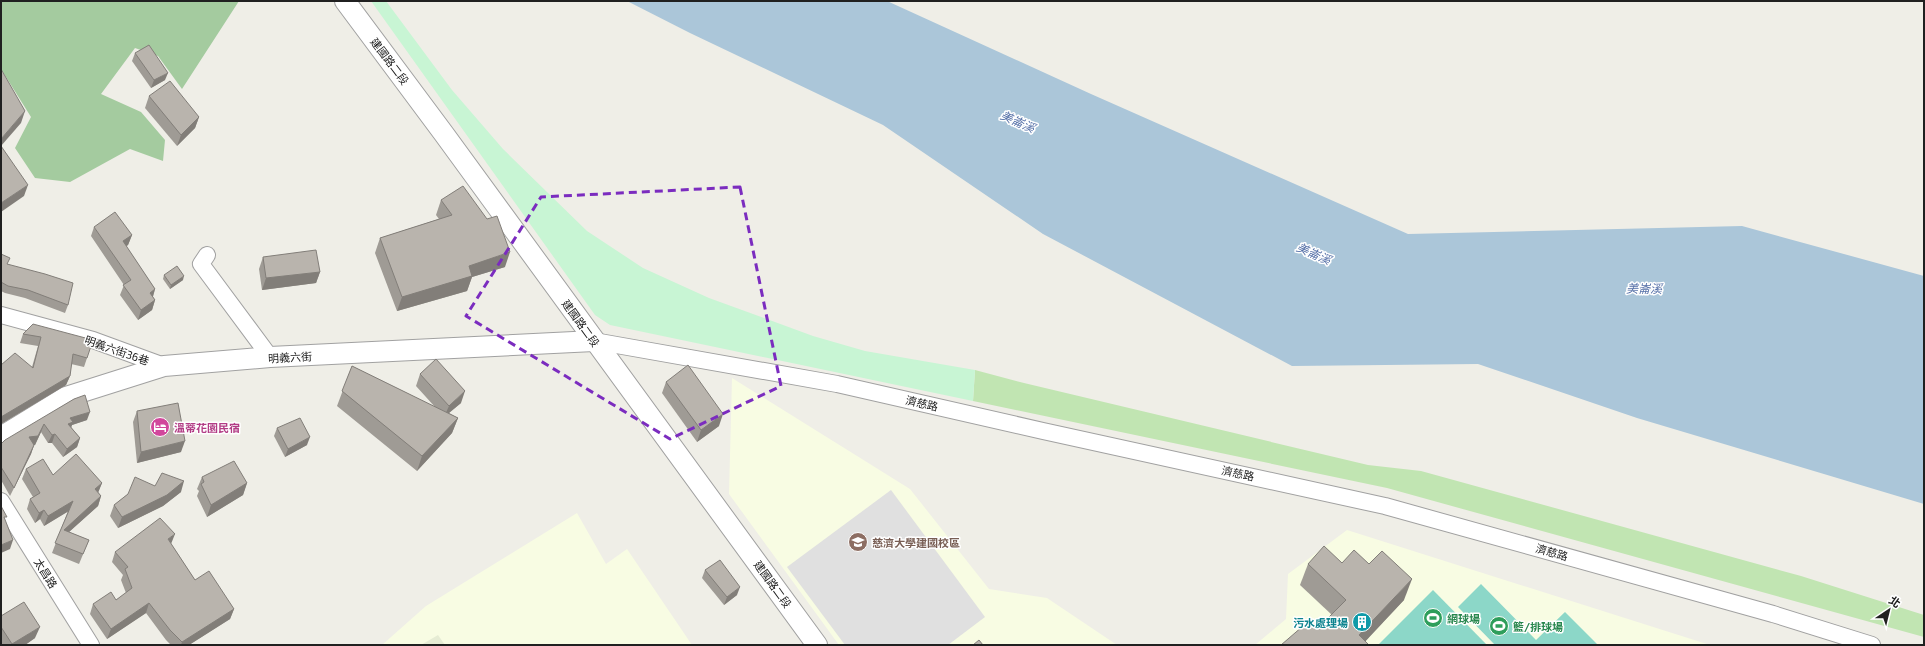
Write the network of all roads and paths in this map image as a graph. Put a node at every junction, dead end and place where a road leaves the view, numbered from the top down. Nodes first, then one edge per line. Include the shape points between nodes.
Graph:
1 (345, 1) edge
2 (207, 255) dead end
3 (1, 314) edge
4 (594, 341) junction
5 (270, 357) junction
6 (164, 366) junction
7 (1, 437) edge
8 (1, 501) edge
9 (91, 645) edge
10 (818, 645) edge
11 (1872, 645) edge

1 - 4 street, 建國路二段
2 - 5 street via 201,264
3 - 6 street, 明義六街36巷 via 93,340
4 - 5 street, 明義六街
4 - 10 street, 建國路二段
4 - 11 street, 濟慈路 via 837,384 1386,506 1773,614
5 - 6 street, 明義六街
6 - 7 street, 明義六街 via 66,397
8 - 9 street, 太昌路

